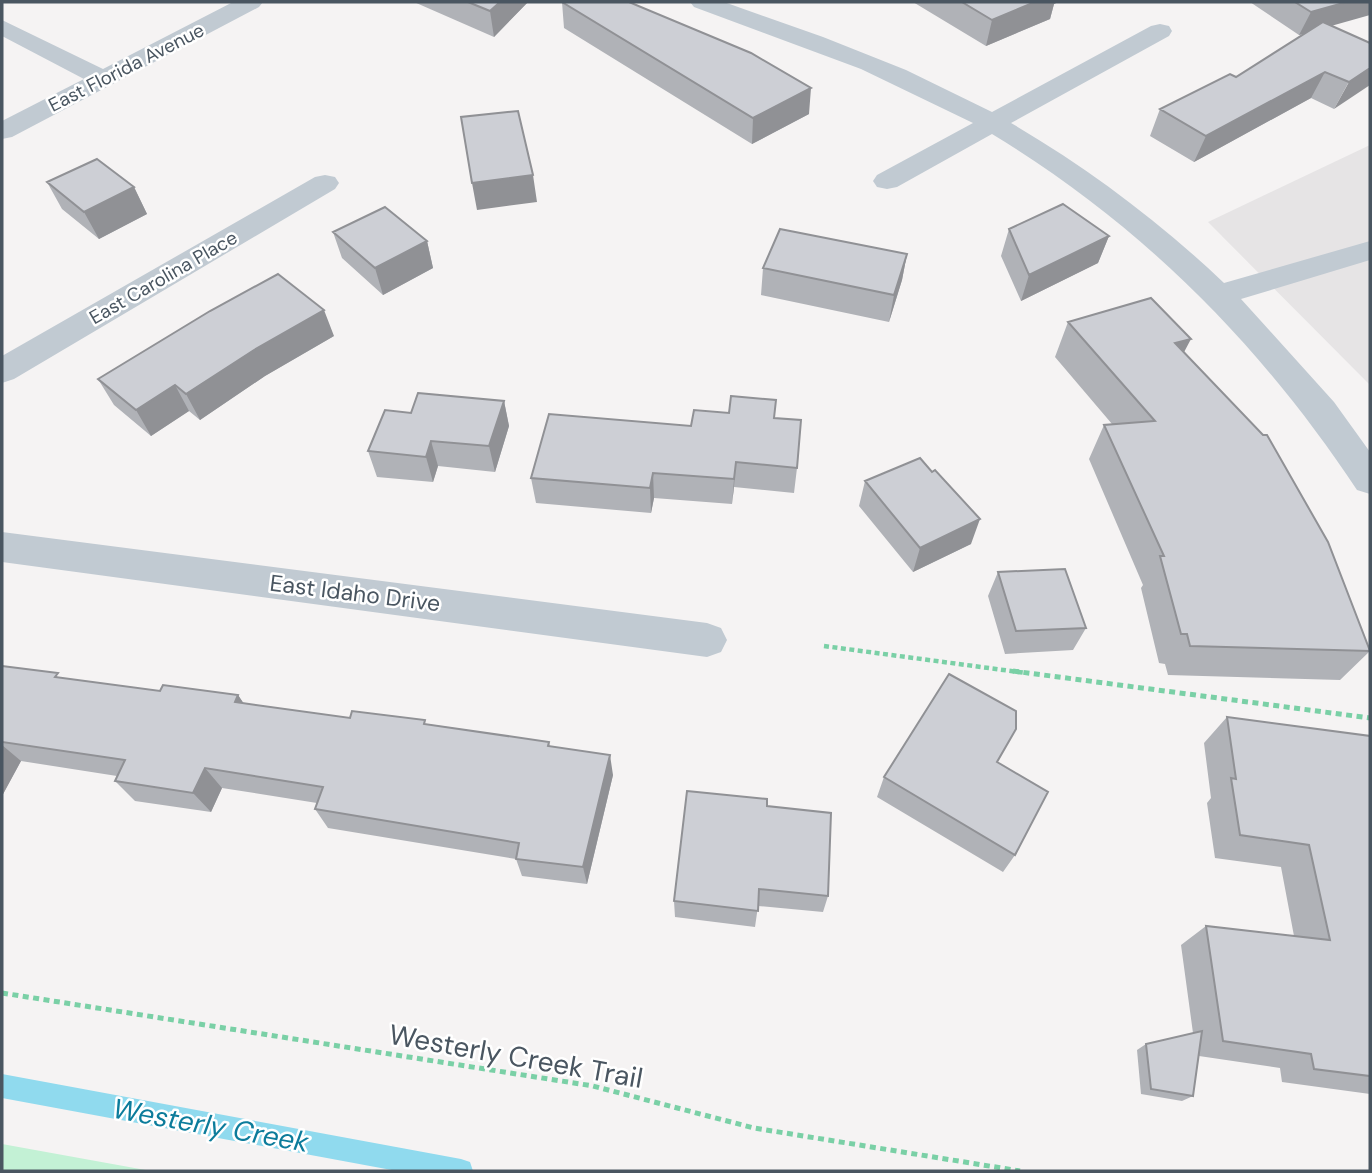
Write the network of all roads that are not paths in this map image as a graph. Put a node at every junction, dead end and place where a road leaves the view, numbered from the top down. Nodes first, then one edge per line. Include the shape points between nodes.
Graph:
1 (251, 2) edge
2 (702, 2) edge
3 (2, 27) edge
4 (1160, 31) dead end
5 (104, 79) junction
6 (992, 123) junction
7 (2, 131) edge
8 (887, 181) dead end
9 (325, 183) dead end
10 (1370, 250) edge
11 (1220, 295) junction
12 (2, 371) edge
13 (1370, 480) edge
14 (2, 547) edge
15 (707, 640) dead end

1 - 5 street, East Florida Avenue
2 - 6 street via 851,56
3 - 5 street
4 - 6 street
5 - 7 street, East Florida Avenue
6 - 8 street
6 - 11 street via 1106,197
9 - 12 street, East Carolina Place
10 - 11 street
11 - 13 street via 1323,412
14 - 15 street, East Idaho Drive

